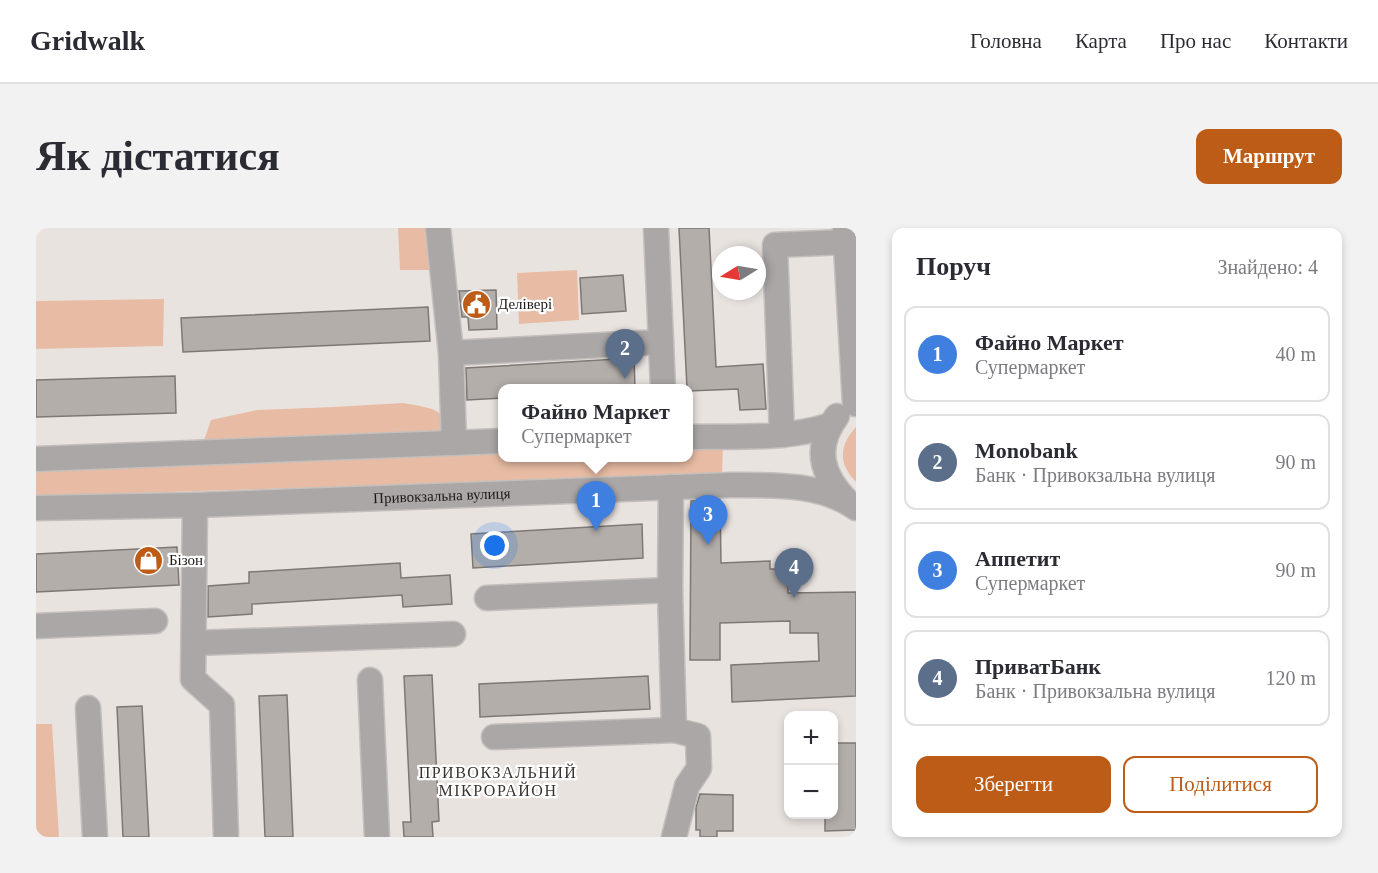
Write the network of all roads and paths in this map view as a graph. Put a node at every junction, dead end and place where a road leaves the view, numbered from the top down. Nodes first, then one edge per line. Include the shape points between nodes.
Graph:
1 (438, 228) edge
2 (656, 228) edge
3 (845, 235) edge
4 (661, 342) junction
5 (451, 353) junction
6 (663, 384) edge
7 (856, 404) edge
8 (831, 425) junction
9 (782, 435) junction
10 (693, 437) edge
11 (498, 441) edge
12 (454, 442) junction
13 (36, 459) edge
14 (671, 487) junction
15 (195, 505) junction
16 (853, 505) edge
17 (36, 508) edge
18 (670, 590) junction
19 (487, 598) dead end
20 (155, 621) dead end
21 (36, 626) edge
22 (453, 634) dead end
23 (194, 642) junction
24 (370, 680) dead end
25 (88, 708) dead end
26 (674, 730) junction
27 (494, 737) dead end
28 (95, 837) edge
29 (226, 837) edge
30 (377, 837) edge
31 (674, 837) edge

1 - 5 street
2 - 4 street
3 - 7 street
3 - 9 street via 775,244
4 - 5 street
4 - 6 street
5 - 12 street
7 - 8 street via 837,416
8 - 9 street
8 - 16 street via 823,448 826,472 831,483
9 - 10 street
11 - 12 street
12 - 13 street
14 - 15 street, Привокзальна вулиця
14 - 16 street, Привокзальна вулиця via 765,484 822,493
14 - 18 street
15 - 17 street, Привокзальна вулиця
15 - 23 street
18 - 19 street
18 - 26 street
20 - 21 street
22 - 23 street
23 - 29 street via 193,678 222,705
24 - 30 street
25 - 28 street
26 - 27 street
26 - 31 street via 698,736 699,768 687,786

